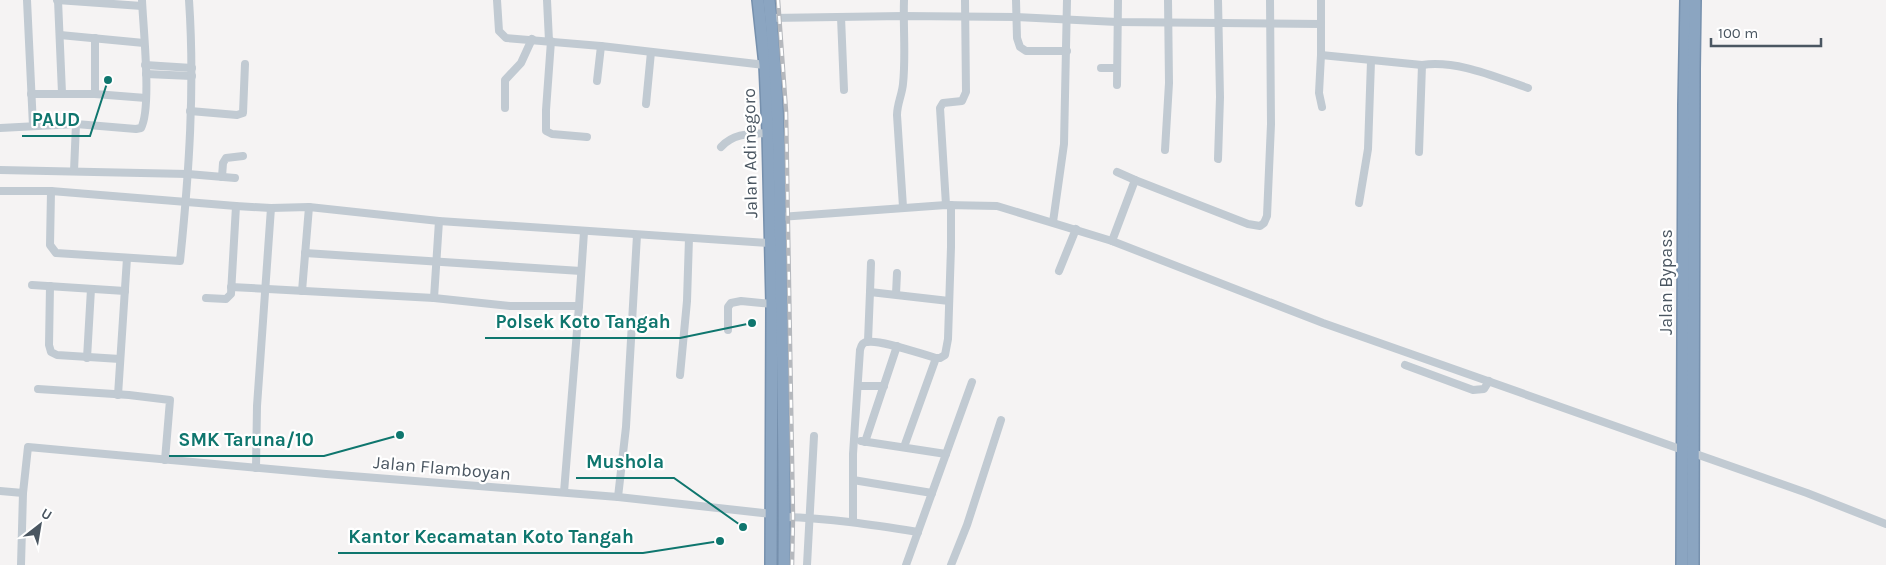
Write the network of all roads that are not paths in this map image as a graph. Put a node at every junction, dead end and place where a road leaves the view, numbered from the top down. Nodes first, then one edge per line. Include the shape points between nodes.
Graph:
1 (27, 0) edge
2 (57, 0) edge
3 (189, 0) edge
4 (497, 0) edge
5 (547, 0) edge
6 (758, 0) edge
7 (769, 0) edge
8 (904, 0) edge
9 (965, 0) edge
10 (1016, 0) edge
11 (1067, 0) edge
12 (1118, 0) edge
13 (1168, 0) edge
14 (1218, 0) edge
15 (1270, 0) edge
16 (1320, 0) edge
17 (1686, 0) edge
18 (1696, 0) edge
19 (142, 3) edge
20 (903, 16) junction
21 (841, 17) junction
22 (964, 17) junction
23 (1016, 17) junction
24 (771, 18) junction
25 (1067, 19) junction
26 (1117, 22) junction
27 (1167, 23) junction
28 (1219, 24) junction
29 (1270, 24) junction
30 (1320, 24) junction
31 (60, 35) junction
32 (95, 38) junction
33 (532, 39) junction
34 (550, 41) junction
35 (144, 43) junction
36 (601, 46) junction
37 (1067, 51) junction
38 (652, 52) junction
39 (1321, 55) junction
40 (1371, 61) junction
41 (245, 64) dead end
42 (145, 65) junction
43 (765, 65) junction
44 (1422, 65) junction
45 (192, 68) junction
46 (1101, 68) dead end
47 (1117, 68) junction
48 (146, 74) junction
49 (192, 76) junction
50 (597, 81) dead end
51 (1117, 85) dead end
52 (1528, 88) dead end
53 (844, 90) dead end
54 (62, 93) junction
55 (31, 94) junction
56 (95, 94) junction
57 (146, 98) junction
58 (646, 104) dead end
59 (1322, 107) dead end
60 (505, 108) dead end
61 (190, 111) junction
62 (76, 124) junction
63 (32, 126) junction
64 (0, 128) edge
65 (768, 133) junction
66 (587, 136) dead end
67 (721, 147) dead end
68 (1165, 150) dead end
69 (1419, 152) dead end
70 (243, 156) dead end
71 (1218, 159) dead end
72 (0, 170) edge
73 (74, 171) junction
74 (1117, 172) dead end
75 (188, 174) junction
76 (222, 177) junction
77 (236, 178) dead end
78 (1135, 180) junction
79 (0, 191) edge
80 (51, 191) junction
81 (186, 202) junction
82 (1359, 203) dead end
83 (948, 205) junction
84 (236, 206) junction
85 (309, 207) junction
86 (903, 207) junction
87 (270, 208) junction
88 (780, 217) junction
89 (439, 221) junction
90 (1053, 222) junction
91 (1076, 229) junction
92 (584, 232) junction
93 (637, 235) junction
94 (689, 238) junction
95 (1112, 241) junction
96 (769, 243) junction
97 (305, 253) junction
98 (127, 258) junction
99 (437, 261) junction
100 (871, 263) dead end
101 (581, 271) junction
102 (1060, 271) dead end
103 (897, 273) dead end
104 (32, 285) dead end
105 (50, 286) junction
106 (231, 287) junction
107 (91, 289) junction
108 (266, 289) junction
109 (125, 291) junction
110 (302, 291) junction
111 (870, 292) junction
112 (896, 294) junction
113 (206, 298) dead end
114 (434, 298) junction
115 (949, 301) junction
116 (772, 304) junction
117 (578, 306) junction
118 (728, 330) dead end
119 (868, 341) junction
120 (897, 346) junction
121 (87, 358) junction
122 (936, 358) junction
123 (120, 359) junction
124 (1405, 365) dead end
125 (680, 375) dead end
126 (972, 382) dead end
127 (1489, 382) junction
128 (858, 386) junction
129 (884, 386) junction
130 (38, 389) dead end
131 (118, 395) junction
132 (1001, 420) dead end
133 (814, 436) dead end
134 (855, 441) junction
135 (865, 442) junction
136 (904, 447) junction
137 (1688, 451) junction
138 (946, 454) junction
139 (164, 460) junction
140 (256, 468) junction
141 (853, 480) junction
142 (0, 491) edge
143 (564, 492) junction
144 (23, 493) junction
145 (932, 494) junction
146 (618, 497) junction
147 (772, 514) junction
148 (784, 517) junction
149 (810, 517) junction
150 (853, 522) junction
151 (1886, 524) edge
152 (918, 532) junction
153 (22, 565) edge
154 (771, 565) edge
155 (784, 565) edge
156 (808, 565) edge
157 (906, 565) edge
158 (951, 565) edge
159 (1682, 565) edge
160 (1693, 565) edge

1 - 55 street
2 - 19 street
2 - 31 street
3 - 45 street
4 - 33 street via 501,34 506,38
5 - 34 street
6 - 43 highway, Jalan Adinegoro
7 - 24 highway
8 - 20 street
9 - 22 street
10 - 23 street
11 - 25 street
12 - 26 street
13 - 27 street
14 - 28 street
15 - 29 street
16 - 30 street
17 - 137 highway, Jalan Bypass via 1684,114
18 - 137 highway, Jalan Bypass
19 - 35 street
20 - 21 street
20 - 22 street
20 - 86 street via 903,84 897,115
21 - 24 street
21 - 53 street
22 - 23 street
22 - 83 street via 965,95 962,101 943,103 940,108
23 - 25 street
23 - 37 street via 1017,38 1022,49
24 - 88 highway
25 - 26 street
25 - 37 street
26 - 27 street
26 - 47 street
27 - 28 street
27 - 68 street via 1169,83
28 - 29 street
28 - 71 street
29 - 30 street
29 - 78 street via 1271,124 1264,223 1260,226 1248,224
30 - 39 street
31 - 32 street
31 - 54 street
32 - 35 street
32 - 56 street
33 - 34 street
33 - 60 street via 521,63 505,80
34 - 36 street
34 - 66 street via 546,132
35 - 42 street
36 - 38 street
36 - 50 street
37 - 90 street via 1064,144
38 - 43 street
38 - 58 street
39 - 40 street
39 - 59 street via 1319,93
40 - 44 street
40 - 82 street via 1368,149
41 - 61 street via 243,114
42 - 45 street
42 - 48 street
43 - 65 highway, Jalan Adinegoro
44 - 52 street via 1459,66
44 - 69 street
45 - 49 street
46 - 47 street
47 - 51 street
48 - 49 street
48 - 57 street
49 - 61 street
54 - 55 street
54 - 56 street
55 - 63 street
56 - 57 street
57 - 62 street via 144,124 136,130
61 - 75 street
62 - 63 street
62 - 73 street
63 - 64 street
65 - 67 street via 738,135
65 - 96 highway, Jalan Adinegoro
70 - 76 street via 226,158
72 - 73 street
73 - 75 street
74 - 78 street
75 - 76 street
75 - 81 street
76 - 77 street
78 - 95 street
79 - 80 street
80 - 81 street
80 - 98 street via 50,244 54,251
81 - 84 street
81 - 98 street via 180,261
83 - 86 street
83 - 90 street via 997,206
83 - 115 street via 951,248
84 - 87 street
84 - 106 street
85 - 87 street
85 - 89 street
85 - 97 street
86 - 88 street
87 - 108 street
88 - 148 highway
89 - 92 street
89 - 99 street
90 - 91 street
91 - 95 street
91 - 102 street
92 - 93 street
92 - 101 street
93 - 94 street
93 - 146 street via 626,427
94 - 96 street
94 - 125 street
95 - 127 street via 1323,323
96 - 116 highway, Jalan Adinegoro
97 - 99 street
97 - 110 street
98 - 109 street
99 - 101 street
99 - 114 street
100 - 111 street
101 - 117 street
103 - 112 street
104 - 105 street
105 - 107 street
105 - 121 street via 50,350 57,355
106 - 108 street
106 - 113 street via 228,298
107 - 109 street
107 - 121 street
108 - 110 street
108 - 140 street
109 - 123 street
110 - 114 street
111 - 112 street
111 - 119 street
112 - 115 street
114 - 117 street via 510,306
115 - 122 street via 946,351 943,357
116 - 118 street via 731,303 728,307
116 - 147 highway, Jalan Adinegoro
117 - 143 street
119 - 120 street
119 - 128 street via 860,350
120 - 122 street
120 - 129 street
121 - 123 street
122 - 136 street
123 - 131 street
124 - 127 street via 1473,390 1484,389
126 - 138 street
127 - 137 street
128 - 129 street
128 - 134 street
129 - 135 street
130 - 131 street
131 - 139 street via 170,400
132 - 158 street
133 - 149 street
134 - 135 street
134 - 141 street
135 - 136 street
136 - 138 street
137 - 151 street
137 - 159 highway, Jalan Bypass
137 - 160 highway, Jalan Bypass
138 - 145 street
139 - 140 street, Jalan Flamboyan
139 - 144 street, Jalan Flamboyan via 28,447
140 - 143 street, Jalan Flamboyan
141 - 145 street
141 - 150 street
142 - 144 street
143 - 146 street, Jalan Flamboyan
144 - 153 street
145 - 152 street
146 - 147 street, Jalan Flamboyan
147 - 154 highway, Jalan Adinegoro
148 - 149 street
148 - 155 highway
149 - 150 street
149 - 156 street
150 - 152 street
152 - 157 street

